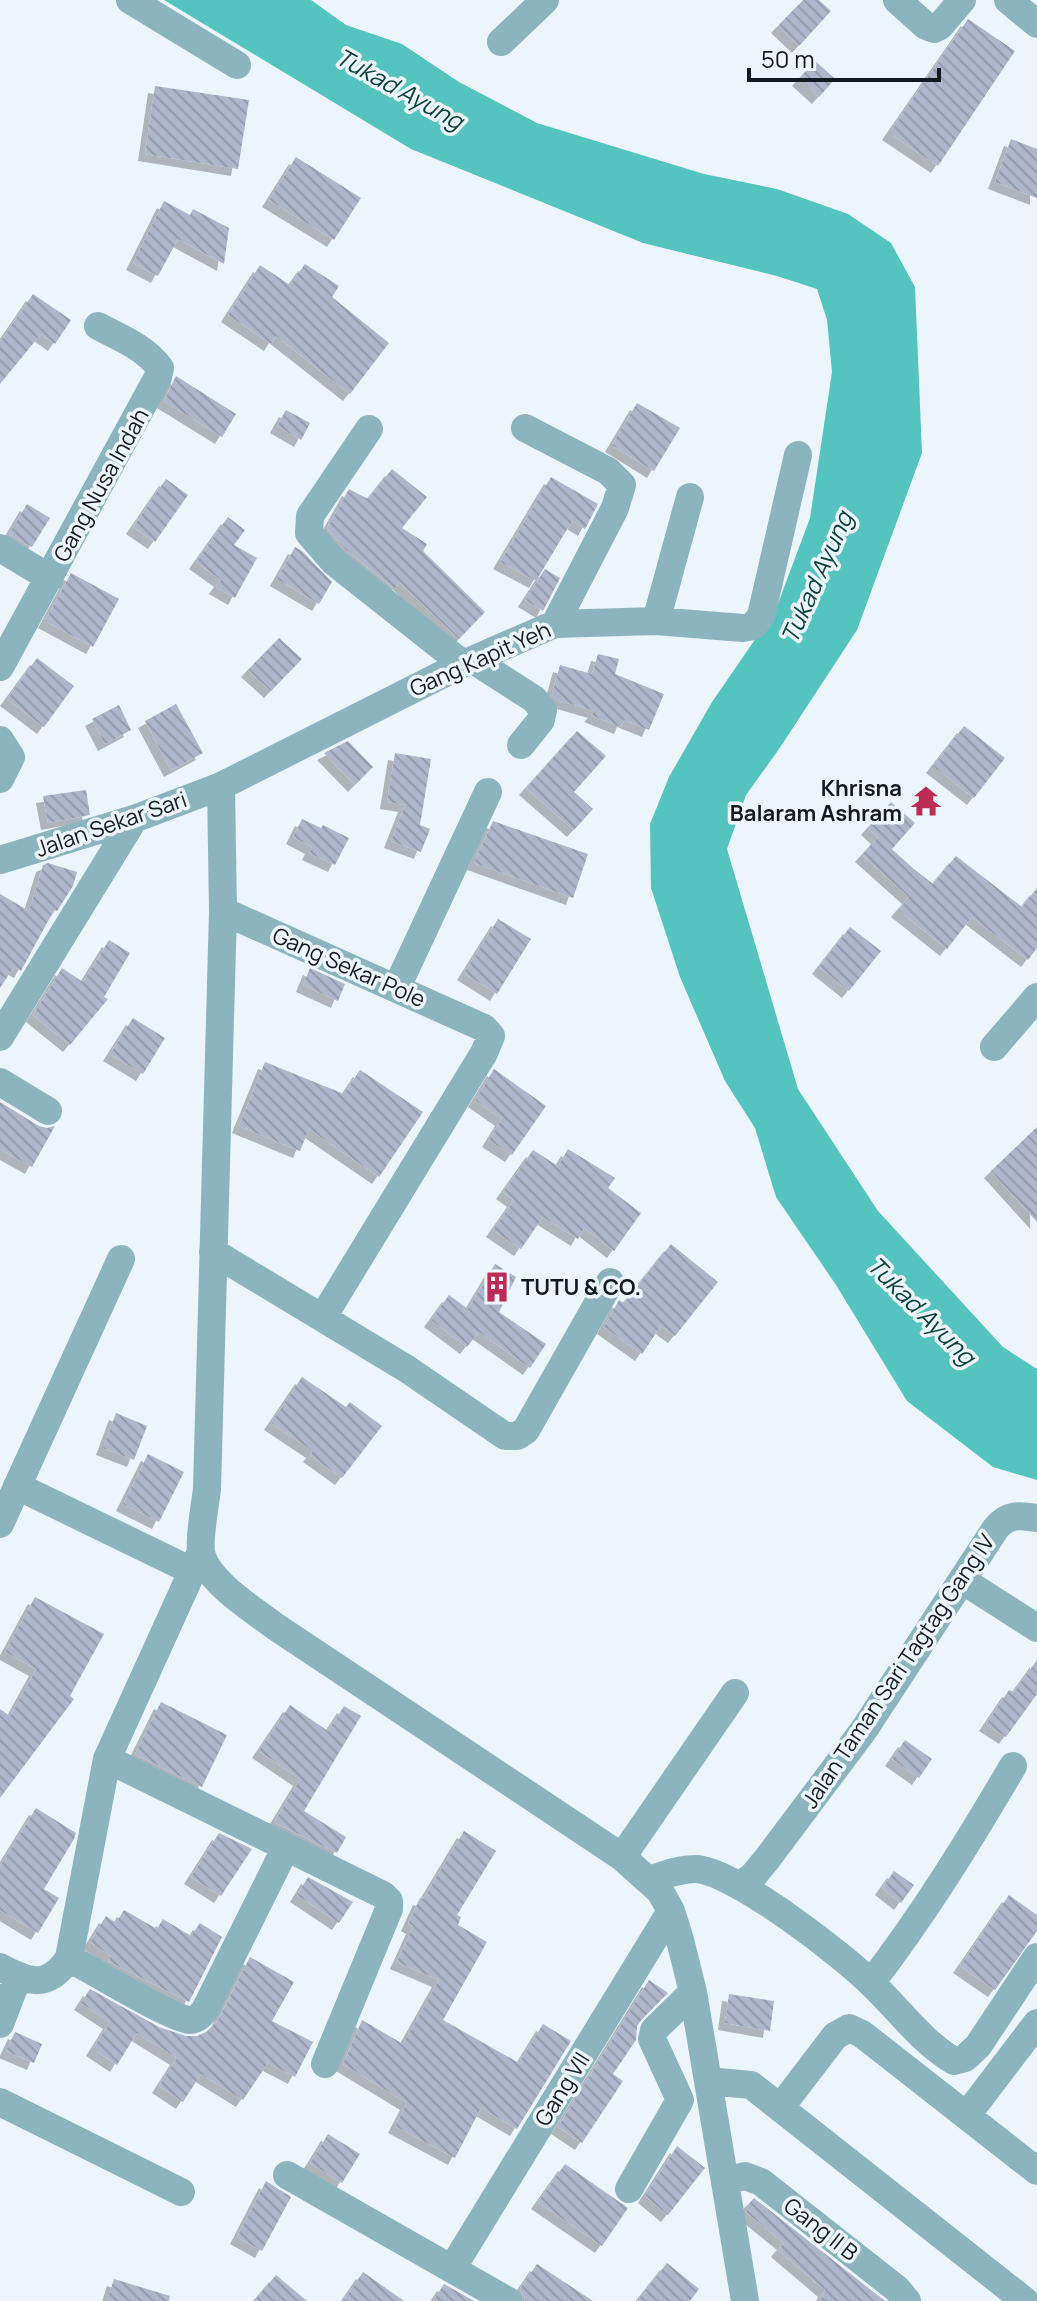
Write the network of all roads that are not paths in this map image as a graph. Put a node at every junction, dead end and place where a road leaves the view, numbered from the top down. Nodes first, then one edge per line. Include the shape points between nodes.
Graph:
1 (130, 0) edge
2 (545, 0) edge
3 (897, 0) edge
4 (962, 0) edge
5 (1008, 0) edge
6 (1037, 24) edge
7 (501, 42) dead end
8 (237, 65) dead end
9 (98, 326) dead end
10 (525, 428) dead end
11 (369, 429) dead end
12 (798, 455) dead end
13 (690, 497) dead end
14 (0, 548) edge
15 (50, 578) junction
16 (656, 621) junction
17 (555, 624) junction
18 (468, 662) junction
19 (0, 667) edge
20 (0, 740) edge
21 (521, 745) dead end
22 (0, 779) edge
23 (221, 786) junction
24 (488, 792) dead end
25 (134, 819) junction
26 (0, 860) edge
27 (223, 911) junction
28 (397, 987) junction
29 (1037, 997) edge
30 (0, 1037) edge
31 (994, 1047) dead end
32 (0, 1082) edge
33 (48, 1111) dead end
34 (213, 1252) junction
35 (121, 1259) dead end
36 (610, 1282) dead end
37 (323, 1317) junction
38 (17, 1486) junction
39 (1037, 1518) edge
40 (0, 1524) edge
41 (197, 1561) junction
42 (962, 1580) junction
43 (1037, 1628) edge
44 (735, 1693) dead end
45 (107, 1759) junction
46 (1013, 1766) dead end
47 (285, 1849) junction
48 (622, 1857) junction
49 (649, 1880) junction
50 (741, 1885) junction
51 (671, 1911) junction
52 (1037, 1957) edge
53 (69, 1958) junction
54 (9, 1972) edge
55 (871, 1983) junction
56 (693, 1992) junction
57 (1037, 2023) edge
58 (0, 2024) edge
59 (325, 2064) dead end
60 (708, 2081) junction
61 (0, 2102) edge
62 (780, 2108) junction
63 (967, 2115) junction
64 (1037, 2171) edge
65 (287, 2175) dead end
66 (726, 2181) junction
67 (629, 2189) dead end
68 (181, 2192) dead end
69 (453, 2267) junction
70 (508, 2301) edge
71 (745, 2301) edge
72 (907, 2301) edge
73 (1025, 2301) edge

1 - 8 street
2 - 7 street
3 - 4 street via 934,29
5 - 6 street
9 - 15 street, Gang Nusa Indah via 141,348 160,368 152,392
10 - 17 street via 608,471 622,485
11 - 18 street via 310,516 309,533 334,562
12 - 16 street, Gang Kapit Yeh via 758,622 743,628
13 - 16 street
14 - 15 street
15 - 19 street, Gang Nusa Indah
16 - 17 street, Gang Kapit Yeh
17 - 18 street, Gang Kapit Yeh
18 - 21 street via 534,699 543,710
18 - 23 street, Gang Kapit Yeh
20 - 22 street via 11,757
23 - 25 street, Jalan Sekar Sari
23 - 27 street
24 - 28 street
25 - 26 street, Jalan Sekar Sari
25 - 30 street
27 - 28 street, Gang Sekar Pole
27 - 34 street
28 - 37 street, Gang Sekar Pole via 491,1036
29 - 31 street
32 - 33 street
34 - 37 street
34 - 41 street via 207,1489
35 - 38 street
36 - 37 street via 526,1430 517,1436 505,1436
38 - 40 street
38 - 41 street
39 - 42 street, Jalan Taman Sari Tagtag Gang IV via 1004,1519
41 - 45 street
41 - 48 street via 276,1627
42 - 43 street
42 - 50 street, Jalan Taman Sari Tagtag Gang IV via 863,1731 767,1859
44 - 48 street
45 - 47 street
45 - 53 street
46 - 55 street via 947,1877
47 - 53 street via 199,2018 181,2017
47 - 59 street via 389,1901
48 - 49 street
49 - 50 street via 694,1869
49 - 51 street
50 - 55 street
51 - 56 street
51 - 69 street, Gang VII
52 - 55 street via 978,2046 954,2061 936,2051
53 - 54 street via 49,1979
54 - 58 street
56 - 60 street
56 - 67 street via 654,2030 652,2039 680,2100
57 - 63 street
60 - 62 street via 751,2085
60 - 66 street
61 - 68 street
62 - 63 street via 835,2036 849,2028
62 - 73 street
63 - 64 street
65 - 69 street
66 - 71 street
66 - 72 street, Gang II B via 745,2176 761,2182
69 - 70 street

